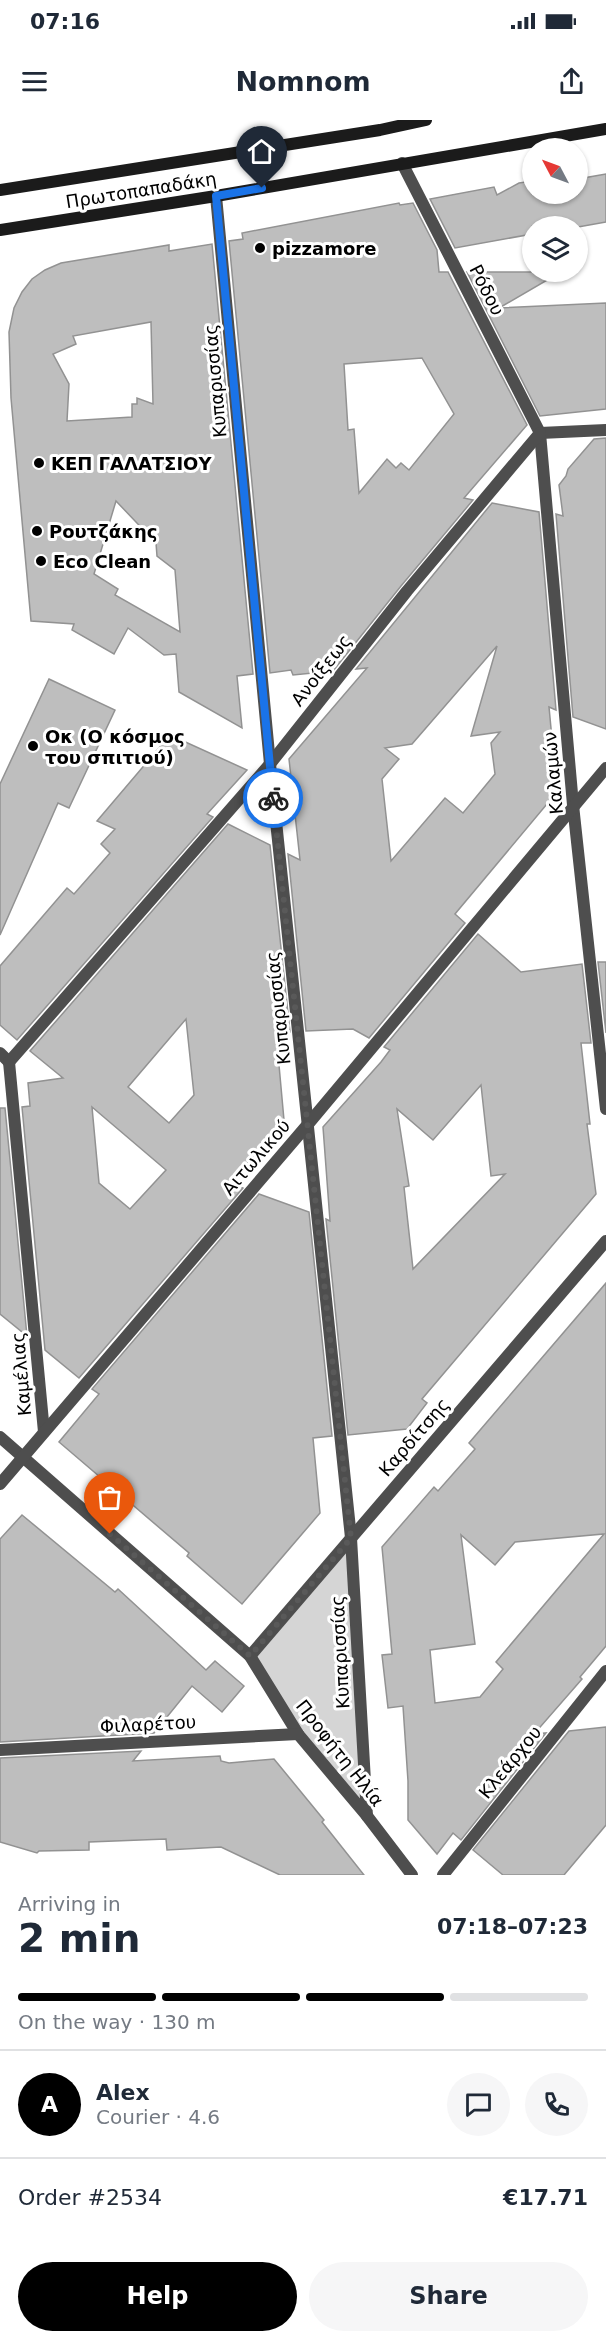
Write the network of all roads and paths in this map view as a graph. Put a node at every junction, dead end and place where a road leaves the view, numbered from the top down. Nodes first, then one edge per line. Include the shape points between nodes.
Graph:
1 (426, 120) edge
2 (377, 125) edge
3 (606, 129) edge
4 (402, 164) junction
5 (0, 190) edge
6 (216, 196) junction
7 (0, 230) edge
8 (606, 430) edge
9 (540, 433) junction
10 (270, 764) junction
11 (606, 768) edge
12 (573, 805) junction
13 (5, 1057) edge
14 (606, 1109) edge
15 (309, 1123) junction
16 (606, 1241) edge
17 (44, 1432) junction
18 (0, 1437) edge
19 (23, 1458) junction
20 (0, 1484) edge
21 (351, 1538) junction
22 (250, 1656) junction
23 (606, 1671) edge
24 (298, 1734) junction
25 (0, 1750) edge
26 (367, 1816) junction
27 (412, 1875) edge
28 (443, 1875) edge

1 - 2 main road, Πρωτοπαπαδάκη
2 - 5 main road, Πρωτοπαπαδάκη
3 - 4 main road, Πρωτοπαπαδάκη
4 - 6 main road, Πρωτοπαπαδάκη
4 - 9 street, Ρόδου
6 - 7 main road, Πρωτοπαπαδάκη
6 - 10 street, Κυπαρισσίας
8 - 9 street
9 - 10 street, Ανοίξεως via 407,591
9 - 12 street, Καλαμών
10 - 13 street, Ανοίξεως
10 - 15 street, Κυπαρισσίας
11 - 12 street, Αιτωλικού
12 - 14 street, Καλαμών
12 - 15 street, Αιτωλικού
13 - 17 street, Καμέλιας
15 - 17 street, Αιτωλικού
15 - 21 street, Κυπαρισσίας
16 - 21 street, Καρδίτσης
17 - 19 street, Αιτωλικού
18 - 19 street, Προφήτη Ηλία
19 - 20 street, Αιτωλικού
19 - 22 street, Προφήτη Ηλία
21 - 22 street, Καρδίτσης
21 - 26 street, Κυπαρισσίας
22 - 24 street, Προφήτη Ηλία
23 - 28 street, Κλεάρχου
24 - 25 street, Φιλαρέτου
24 - 26 street, Προφήτη Ηλία
26 - 27 street, Προφήτη Ηλία

